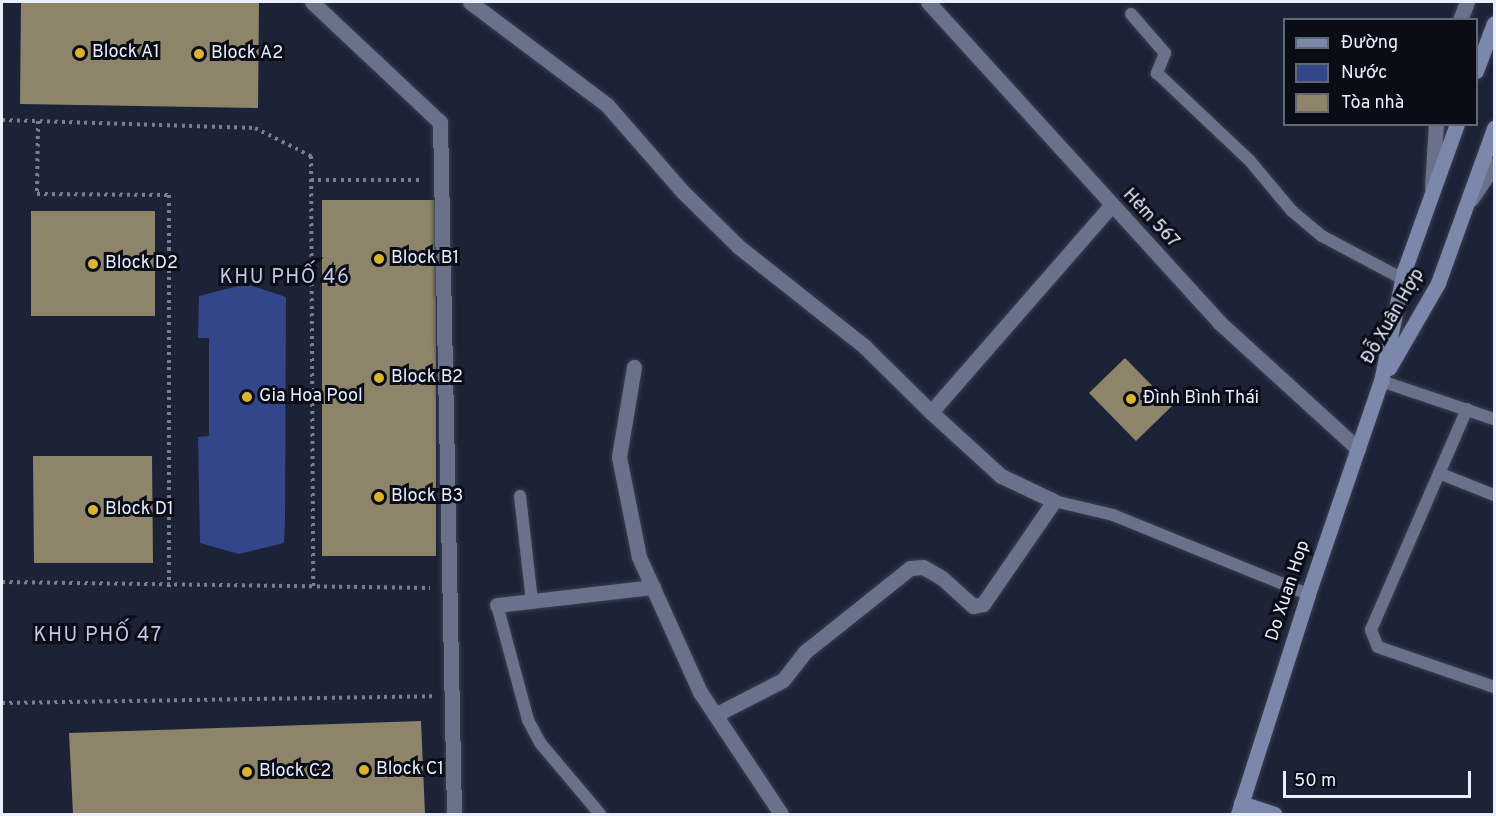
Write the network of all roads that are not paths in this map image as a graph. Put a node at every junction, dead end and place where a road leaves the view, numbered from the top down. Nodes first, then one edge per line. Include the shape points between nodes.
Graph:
1 (312, 2) edge
2 (470, 2) edge
3 (928, 2) edge
4 (1467, 2) edge
5 (1131, 14) dead end
6 (1461, 18) edge
7 (1494, 23) edge
8 (1478, 66) edge
9 (1436, 126) edge
10 (1456, 126) edge
11 (1494, 128) edge
12 (1494, 165) edge
13 (1431, 195) junction
14 (1111, 206) junction
15 (1465, 206) junction
16 (1403, 279) junction
17 (634, 367) dead end
18 (1382, 381) junction
19 (1467, 410) junction
20 (930, 412) junction
21 (1494, 420) edge
22 (1358, 449) junction
23 (1441, 474) junction
24 (1494, 495) edge
25 (520, 496) dead end
26 (1054, 501) junction
27 (653, 587) junction
28 (1308, 594) junction
29 (532, 602) junction
30 (497, 605) joint
31 (1494, 687) edge
32 (715, 716) junction
33 (1240, 809) edge
34 (454, 814) edge
35 (600, 814) edge
36 (781, 814) edge
37 (1274, 814) edge

1 - 34 street via 440,122
2 - 20 street via 607,105 683,192 739,247 865,346
3 - 14 street, Hẻm 567
4 - 6 street
5 - 16 lane via 1165,53 1157,73 1250,161 1292,211 1322,236
7 - 8 main road
9 - 13 street
10 - 13 main road, Đỗ Xuân Hợp
11 - 15 main road, Đỗ Xuân Hợp
12 - 15 street
13 - 16 main road, Đỗ Xuân Hợp
14 - 20 street
14 - 22 street, Hẻm 567 via 1219,322
15 - 18 main road, Đỗ Xuân Hợp via 1438,283
16 - 18 main road, Đỗ Xuân Hợp
17 - 27 street via 619,457 639,557
18 - 19 lane
18 - 22 main road, Do Xuan Hop
19 - 21 lane
19 - 23 lane
20 - 26 street via 1001,476
22 - 28 main road, Do Xuan Hop
23 - 24 lane
23 - 31 lane via 1371,630 1373,642
25 - 29 lane
26 - 28 lane via 1113,515
26 - 32 street via 983,604 973,606 942,578 923,567 910,568 806,651 783,680
27 - 29 street
27 - 32 street via 700,692
28 - 33 main road, Do Xuan Hop
29 - 30 street
30 - 35 lane via 528,720 541,744
32 - 36 street
33 - 37 main road

